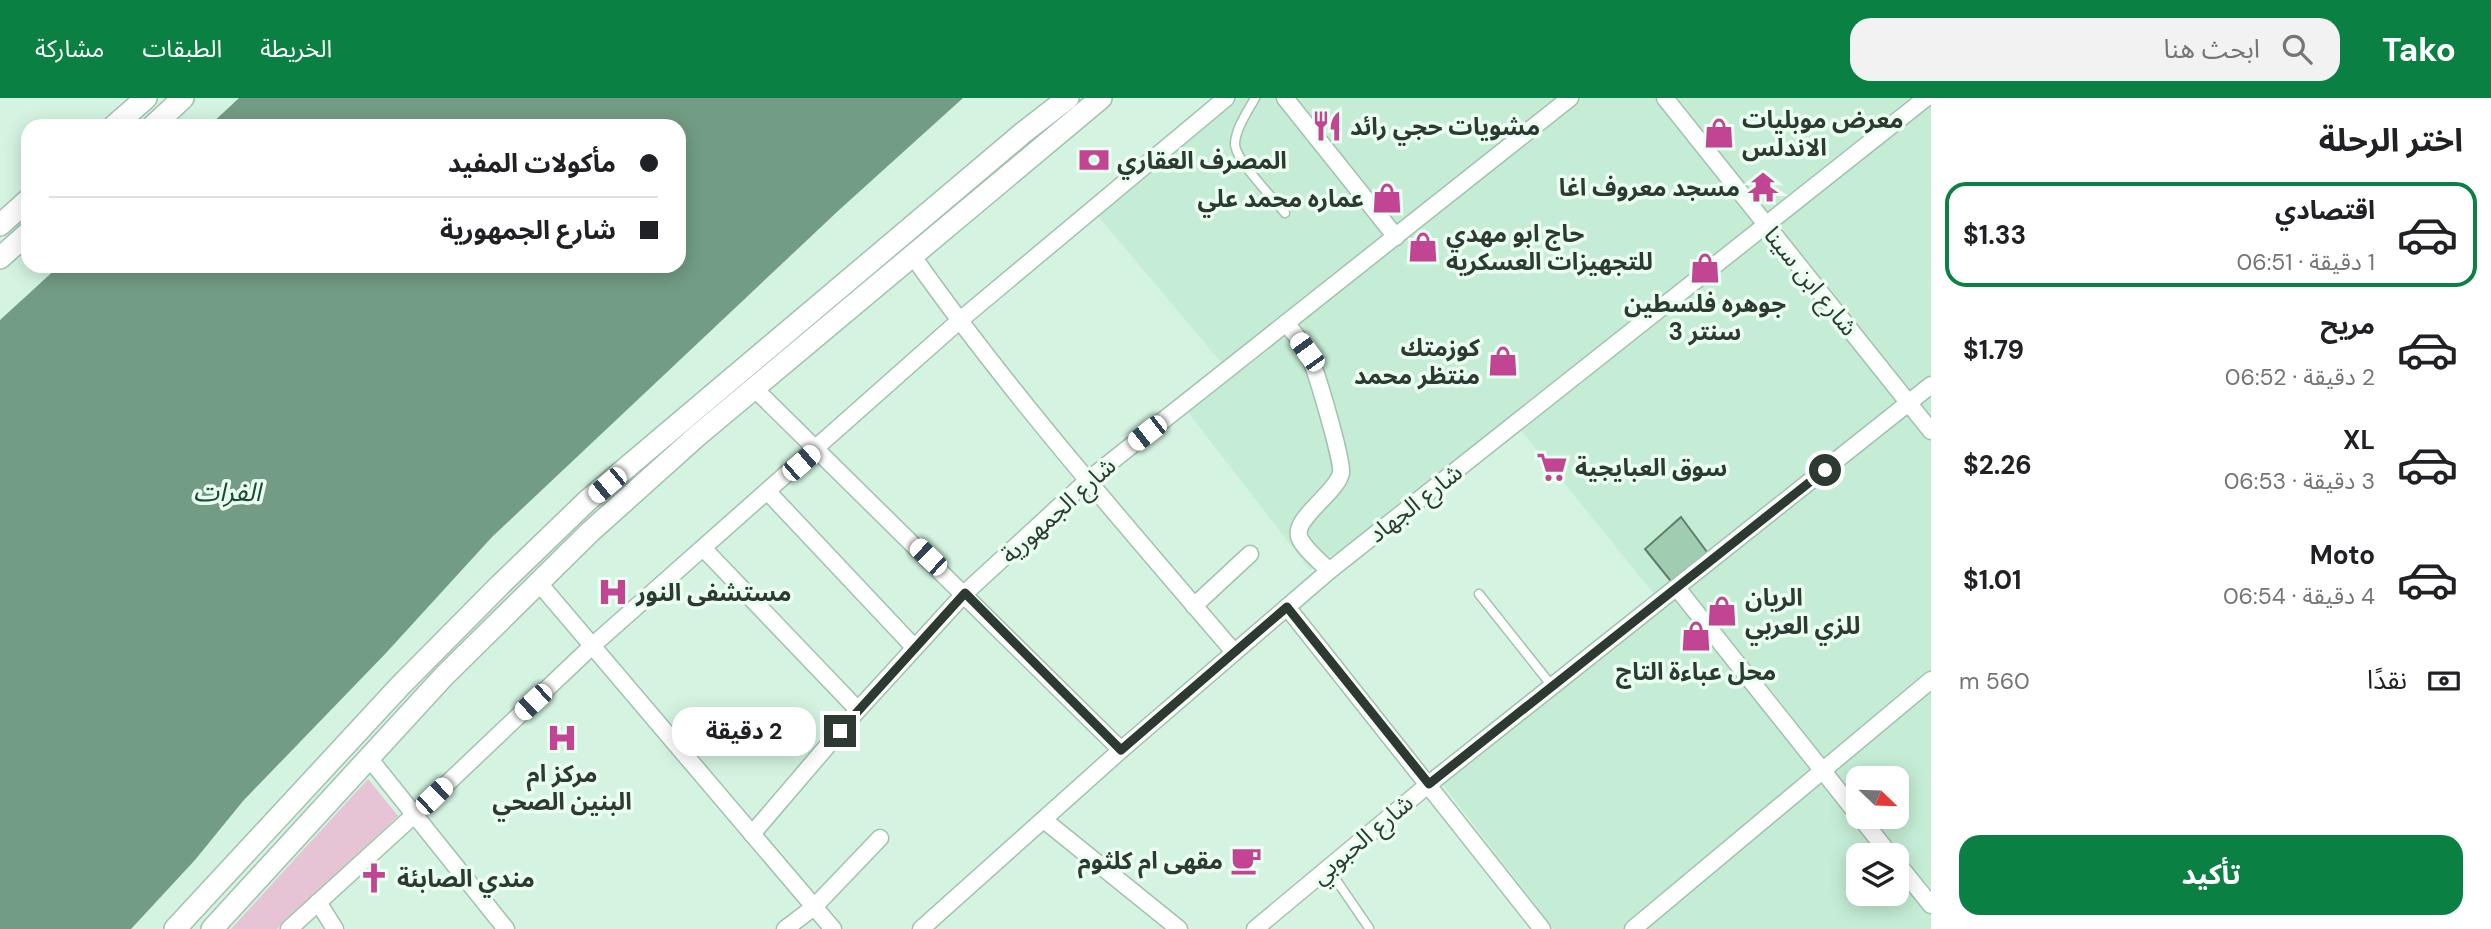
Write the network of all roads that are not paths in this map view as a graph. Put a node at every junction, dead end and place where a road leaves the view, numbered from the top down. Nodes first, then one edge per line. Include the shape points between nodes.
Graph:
1 (146, 98) edge
2 (183, 98) edge
3 (1068, 98) edge
4 (1101, 98) edge
5 (1226, 98) edge
6 (1255, 98) edge
7 (1285, 98) edge
8 (1570, 98) edge
9 (1665, 98) edge
10 (1926, 98) edge
11 (122, 119) edge
12 (160, 119) edge
13 (21, 206) edge
14 (1285, 213) dead end
15 (0, 225) edge
16 (1767, 225) junction
17 (1396, 237) junction
18 (21, 239) edge
19 (912, 255) junction
20 (0, 257) edge
21 (832, 309) junction
22 (959, 321) junction
23 (1286, 323) junction
24 (1931, 385) edge
25 (754, 388) junction
26 (1909, 402) junction
27 (1931, 432) edge
28 (817, 449) junction
29 (1088, 480) junction
30 (768, 492) junction
31 (704, 549) junction
32 (1250, 554) dead end
33 (1329, 571) junction
34 (538, 582) junction
35 (1677, 588) junction
36 (965, 593) junction
37 (1479, 594) dead end
38 (1194, 606) junction
39 (1287, 607) junction
40 (592, 646) junction
41 (914, 647) junction
42 (1234, 652) junction
43 (1931, 680) edge
44 (1552, 686) junction
45 (858, 710) junction
46 (1121, 750) junction
47 (369, 758) junction
48 (1823, 771) junction
49 (1429, 784) junction
50 (1846, 800) edge
51 (414, 815) junction
52 (1044, 820) junction
53 (752, 834) junction
54 (880, 838) dead end
55 (1328, 867) junction
56 (1909, 878) edge
57 (318, 902) junction
58 (1931, 905) edge
59 (814, 907) junction
60 (1369, 928) edge
61 (175, 929) edge
62 (212, 929) edge
63 (289, 929) edge
64 (335, 929) edge
65 (506, 929) edge
66 (785, 929) edge
67 (832, 929) edge
68 (920, 929) edge
69 (1179, 929) edge
70 (1255, 929) edge
71 (1542, 929) edge
72 (1633, 929) edge

1 - 11 main road
2 - 12 main road
3 - 21 main road
4 - 19 main road
5 - 22 street
6 - 14 lane via 1234,147
7 - 17 street
8 - 17 street, شارع الجمهورية
9 - 16 street, شارع ابن سينا
10 - 16 street, شارع الجهاد
13 - 15 main road
16 - 26 street, شارع ابن سينا
16 - 33 street, شارع الجهاد
17 - 23 street, شارع الجمهورية
18 - 20 main road
19 - 21 main road
19 - 22 street
21 - 25 main road
21 - 61 main road via 587,502 534,551 400,687
22 - 28 street
22 - 29 street
23 - 29 street, شارع الجمهورية
23 - 33 street via 1316,372 1342,462 1338,482 1298,530
24 - 26 street, شارع الحبوبي
25 - 28 street
25 - 34 main road
26 - 27 street, شارع ابن سينا
26 - 35 street, شارع الحبوبي
28 - 30 street
28 - 36 street
29 - 36 street, شارع الجمهورية
29 - 38 street
30 - 31 street
30 - 41 street
31 - 40 street
31 - 45 street
32 - 38 street
33 - 39 street, شارع الجهاد
34 - 40 street
34 - 47 main road
35 - 44 street, شارع الحبوبي
35 - 48 street
36 - 41 street, شارع الجمهورية
36 - 46 street
37 - 44 lane
38 - 42 street
39 - 42 street, شارع الجهاد
39 - 49 street
40 - 51 street
40 - 53 street
41 - 45 street, شارع الجمهورية
42 - 46 street, شارع الجهاد
43 - 48 street
44 - 49 street, شارع الحبوبي
45 - 53 street, شارع الجمهورية
46 - 52 street, شارع الجهاد
47 - 51 street
47 - 62 main road
48 - 50 street
48 - 72 street
49 - 55 street, شارع الحبوبي
49 - 71 street
51 - 57 street
51 - 65 street
52 - 68 street, شارع الجهاد
52 - 69 street
53 - 59 street
54 - 59 street
55 - 60 lane
55 - 70 street, شارع الحبوبي
56 - 58 street
57 - 63 street
57 - 64 street
59 - 66 street
59 - 67 street

